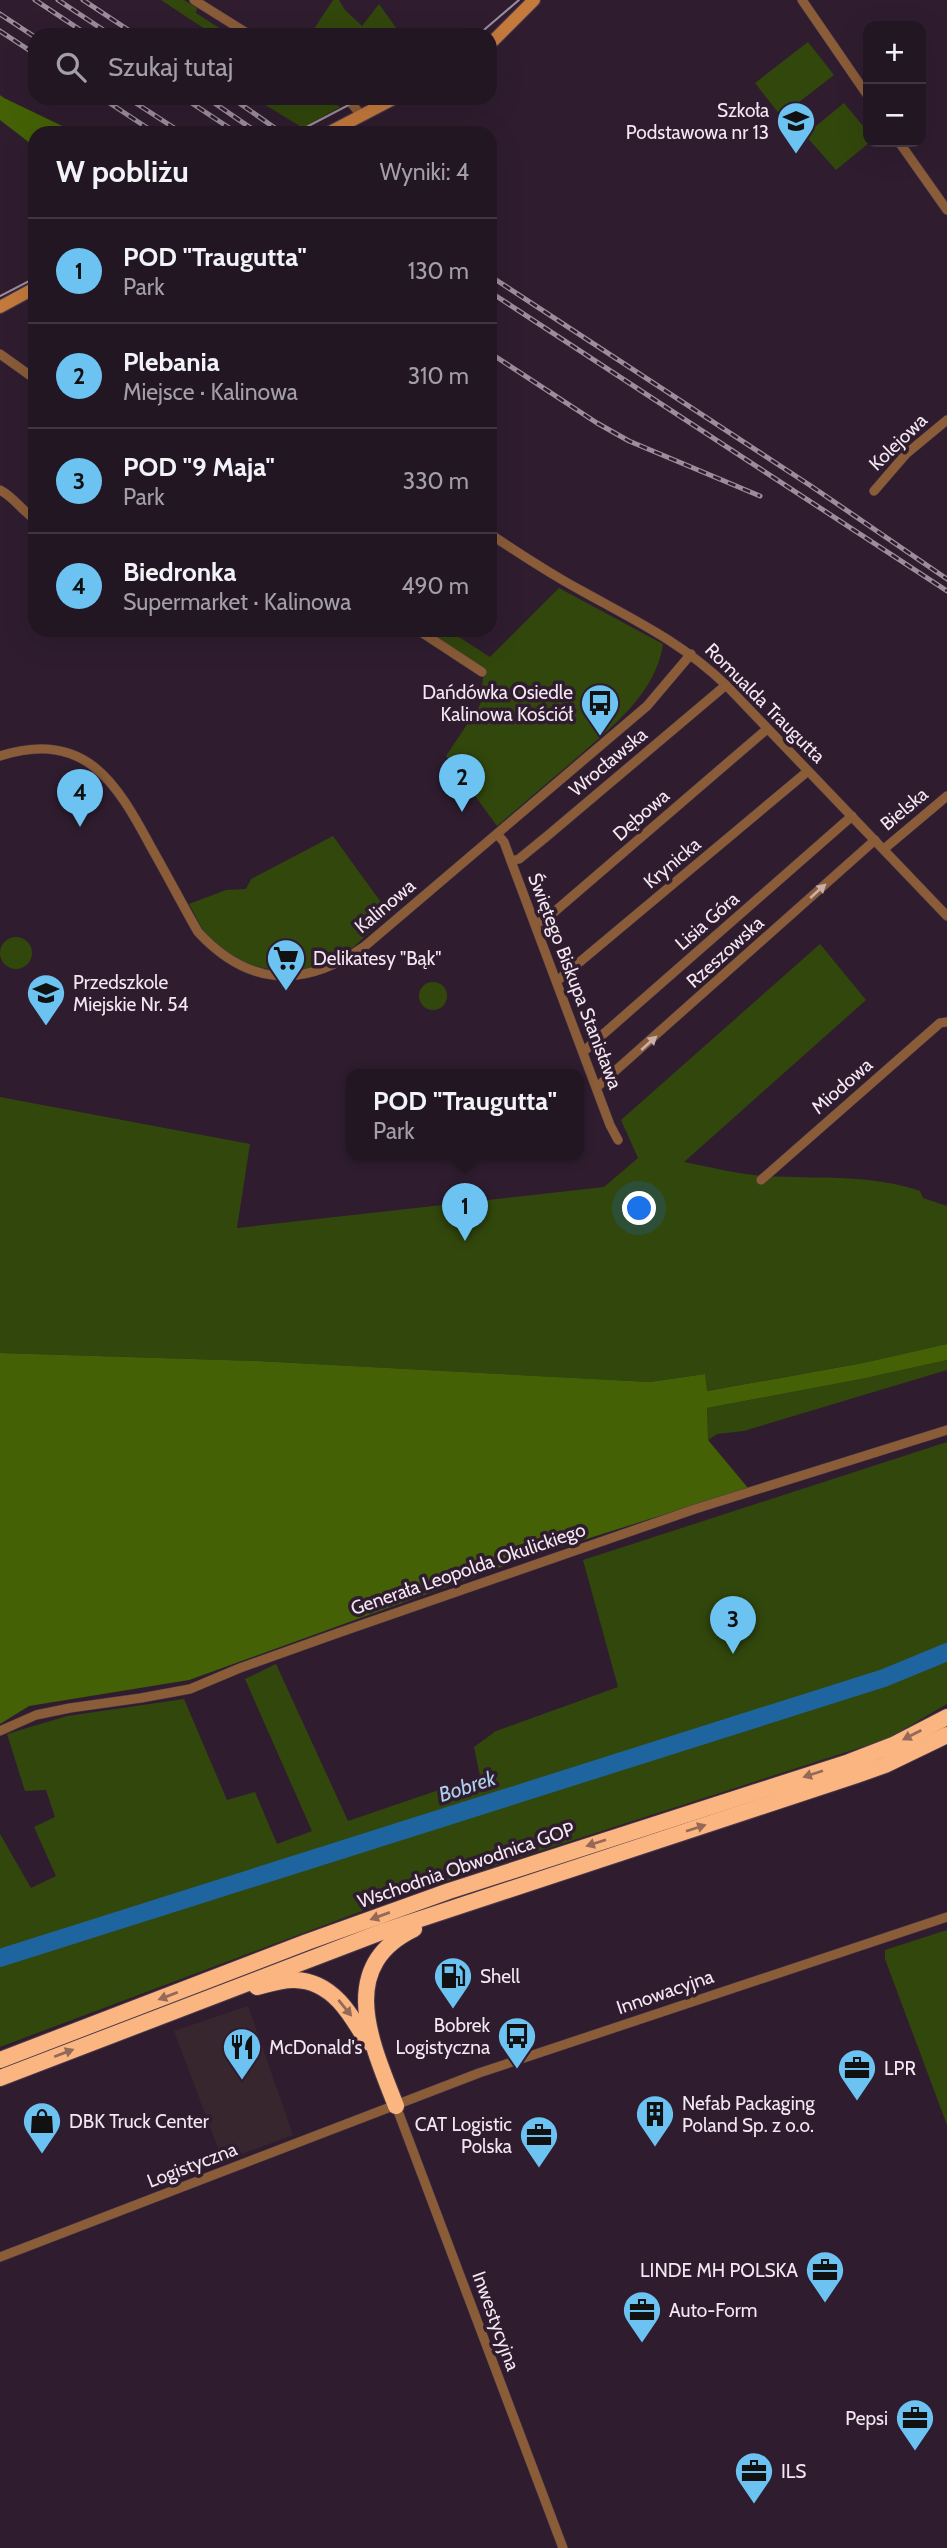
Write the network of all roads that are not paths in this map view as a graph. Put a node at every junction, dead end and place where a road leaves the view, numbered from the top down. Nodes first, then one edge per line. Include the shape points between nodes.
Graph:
1 (194, 0) edge
2 (534, 0) edge
3 (802, 0) edge
4 (239, 28) edge
5 (497, 37) edge
6 (863, 89) edge
7 (352, 105) edge
8 (381, 105) edge
9 (361, 115) junction
10 (341, 126) edge
11 (903, 147) edge
12 (947, 210) edge
13 (28, 292) edge
14 (0, 307) edge
15 (0, 355) edge
16 (28, 374) edge
17 (947, 420) edge
18 (0, 489) edge
19 (874, 491) dead end
20 (28, 515) edge
21 (497, 539) edge
22 (429, 637) edge
23 (691, 654) junction
24 (482, 671) dead end
25 (726, 685) junction
26 (767, 729) junction
27 (0, 756) edge
28 (808, 771) junction
29 (947, 796) edge
30 (852, 816) junction
31 (497, 834) junction
32 (875, 840) junction
33 (884, 849) junction
34 (511, 861) junction
35 (947, 916) edge
36 (535, 924) junction
37 (557, 981) junction
38 (947, 1022) edge
39 (583, 1051) junction
40 (597, 1087) junction
41 (618, 1140) dead end
42 (761, 1180) dead end
43 (947, 1430) edge
44 (947, 1717) edge
45 (0, 1731) edge
46 (947, 1735) edge
47 (477, 1899) junction
48 (947, 1917) edge
49 (209, 1996) junction
50 (378, 2059) junction
51 (0, 2060) edge
52 (0, 2078) edge
53 (396, 2106) junction
54 (0, 2257) edge
55 (563, 2548) edge

1 - 4 street
2 - 5 main road
3 - 6 street
7 - 9 street
8 - 9 main road
9 - 10 main road
11 - 12 street
13 - 14 main road
15 - 16 street
17 - 19 street, Kolejowa via 906,454
18 - 20 street
21 - 23 street, Romualda Traugutta
22 - 24 street
23 - 25 street, Romualda Traugutta
23 - 31 street, Kalinowa via 647,706
25 - 26 street, Romualda Traugutta
25 - 34 street, Wrocławska via 546,837
26 - 28 street, Romualda Traugutta
26 - 36 street, Dębowa
27 - 31 street, Kalinowa via 58,750 99,769 125,800 198,932 214,949 256,973 301,975 344,961
28 - 30 street, Romualda Traugutta
28 - 37 street, Krynicka
29 - 33 street, Bielska
30 - 32 street, Romualda Traugutta
30 - 39 street, Lisia Góra
31 - 34 street, Świętego Biskupa Stanisława
32 - 33 street, Romualda Traugutta
40 -> 32 street, Rzeszowska
33 - 35 street, Romualda Traugutta
34 - 36 street, Świętego Biskupa Stanisława
36 - 37 street, Świętego Biskupa Stanisława
37 - 39 street, Świętego Biskupa Stanisława
38 - 42 street, Miodowa via 940,1023
39 - 40 street, Świętego Biskupa Stanisława
40 - 41 street, Świętego Biskupa Stanisława
43 - 45 street, Generała Leopolda Okulickiego via 695,1509 191,1689 70,1707
44 -> 51 highway, Wschodnia Obwodnica GOP via 849,1762 449,1891
47 -> 46 highway, Wschodnia Obwodnica GOP via 854,1776
47 - 49 highway, Wschodnia Obwodnica GOP
47 - 50 highway via 399,1936 377,1958 365,2000
48 - 53 street, Innowacyjna via 513,2061
49 -> 50 highway via 295,1980 319,1986 351,2013
52 -> 49 highway, Wschodnia Obwodnica GOP
50 - 53 highway
53 - 54 street, Logistyczna
53 - 55 street, Inwestycyjna

